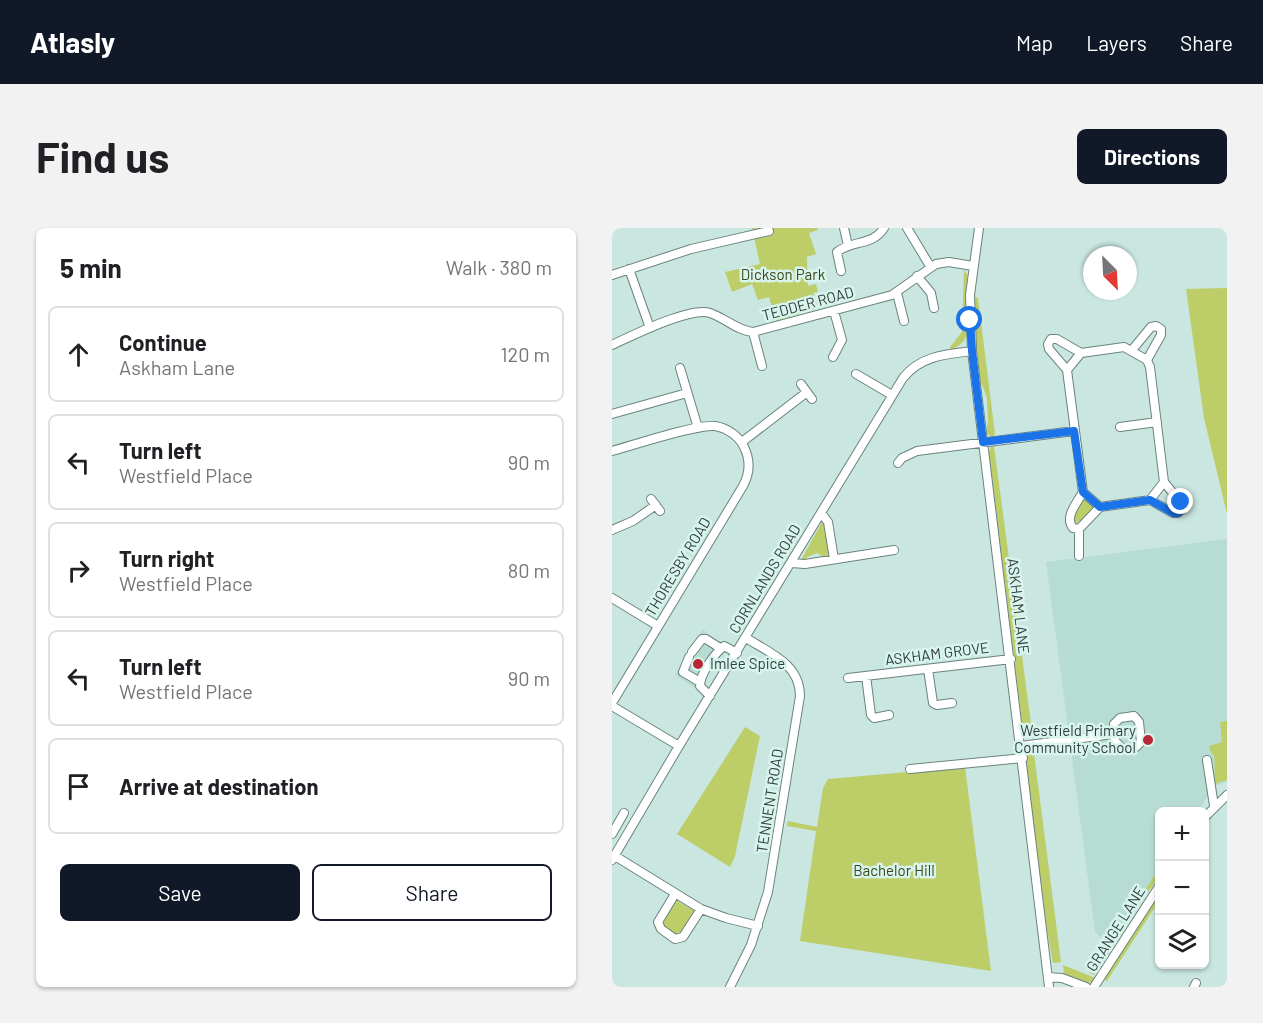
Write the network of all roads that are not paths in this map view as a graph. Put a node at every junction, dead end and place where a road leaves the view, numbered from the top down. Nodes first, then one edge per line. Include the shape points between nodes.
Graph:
1 (844, 228) edge
2 (884, 228) edge
3 (907, 228) edge
4 (979, 228) edge
5 (769, 231) dead end
6 (848, 246) junction
7 (930, 266) junction
8 (973, 266) junction
9 (629, 269) junction
10 (841, 271) dead end
11 (612, 275) edge
12 (916, 276) junction
13 (897, 293) junction
14 (934, 308) dead end
15 (834, 311) junction
16 (904, 321) dead end
17 (650, 328) junction
18 (753, 332) junction
19 (612, 345) edge
20 (1132, 350) junction
21 (972, 351) junction
22 (1081, 353) junction
23 (833, 357) dead end
24 (1148, 360) junction
25 (762, 366) dead end
26 (680, 368) dead end
27 (1067, 370) junction
28 (856, 374) dead end
29 (801, 384) dead end
30 (687, 393) junction
31 (892, 395) junction
32 (612, 414) edge
33 (1157, 422) junction
34 (1120, 427) dead end
35 (698, 428) junction
36 (1074, 431) junction
37 (742, 442) junction
38 (983, 442) junction
39 (612, 452) edge
40 (898, 463) dead end
41 (1164, 482) junction
42 (1083, 492) junction
43 (1150, 500) junction
44 (656, 505) dead end
45 (1100, 507) junction
46 (821, 513) junction
47 (1079, 528) junction
48 (612, 530) edge
49 (894, 550) dead end
50 (1079, 556) dead end
51 (834, 559) junction
52 (791, 563) junction
53 (612, 598) edge
54 (658, 626) junction
55 (746, 638) junction
56 (720, 648) junction
57 (737, 653) junction
58 (1011, 659) junction
59 (928, 669) junction
60 (866, 676) junction
61 (848, 678) dead end
62 (700, 682) junction
63 (710, 696) junction
64 (952, 703) dead end
65 (612, 704) edge
66 (889, 716) dead end
67 (1113, 734) junction
68 (679, 746) junction
69 (1022, 746) junction
70 (1023, 758) junction
71 (1207, 760) dead end
72 (910, 769) dead end
73 (1227, 795) edge
74 (1214, 806) junction
75 (1209, 812) edge
76 (624, 813) dead end
77 (612, 834) edge
78 (614, 853) edge
79 (1155, 893) edge
80 (675, 894) junction
81 (702, 909) junction
82 (758, 926) junction
83 (1048, 977) junction
84 (730, 987) edge
85 (1049, 987) edge
86 (1086, 987) edge
87 (1094, 987) edge

1 - 6 street
2 - 6 street via 870,241
3 - 7 street
4 - 8 street, ASKHAM LANE
5 - 9 street via 691,249
6 - 10 street via 837,252
7 - 8 street via 949,262
7 - 12 street, TEDDER ROAD
8 - 21 street, ASKHAM LANE
9 - 11 street
9 - 17 street
12 - 13 street, TEDDER ROAD
12 - 14 street via 931,292
13 - 15 street, TEDDER ROAD
13 - 16 street
15 - 18 street, TEDDER ROAD
15 - 23 street via 842,340
17 - 18 street, TEDDER ROAD via 705,312
17 - 19 street, TEDDER ROAD
18 - 25 street
20 - 22 street via 1124,347
20 - 24 street
20 - 24 street via 1151,327 1161,329
21 - 31 street, CORNLANDS ROAD via 919,363
21 - 38 street, ASKHAM LANE
22 - 27 street
22 - 27 street via 1051,339 1047,344
24 - 33 street
26 - 30 street
27 - 36 street
28 - 31 street
29 - 37 street via 810,395
30 - 32 street
30 - 35 street
31 - 46 street, CORNLANDS ROAD
33 - 34 street
33 - 41 street
35 - 37 street via 716,426
35 - 39 street
36 - 38 street
36 - 42 street
37 - 54 street, THORESBY ROAD via 750,465 746,480
38 - 40 street via 917,451
38 - 58 street, ASKHAM LANE
41 - 43 street
41 - 43 street via 1183,508 1173,513
42 - 45 street
42 - 47 street via 1069,516 1073,528
43 - 45 street
44 - 48 street
45 - 47 street
46 - 51 street via 828,522
46 - 52 street, CORNLANDS ROAD
47 - 50 street
49 - 51 street
51 - 52 street
52 - 55 street, CORNLANDS ROAD
53 - 54 street
54 - 65 street, THORESBY ROAD
55 - 57 street, CORNLANDS ROAD
55 - 82 street, TENNENT ROAD via 787,664 797,676 800,689 773,871
56 - 57 street via 727,646
56 - 62 street
56 - 62 street via 706,639 698,642 690,654 683,672
57 - 63 street, CORNLANDS ROAD
58 - 59 street, ASKHAM GROVE
58 - 69 street, ASKHAM LANE
59 - 60 street, ASKHAM GROVE
59 - 64 street via 933,703
60 - 61 street, ASKHAM GROVE
60 - 66 street, ASKHAM GROVE via 871,715
62 - 63 street via 701,689
63 - 68 street, CORNLANDS ROAD
65 - 68 street
67 - 67 street via 1123,749 1141,742 1139,722 1134,716 1120,718 1114,724
67 - 69 street
68 - 78 street, CORNLANDS ROAD
69 - 70 street, ASKHAM LANE
70 - 72 street
70 - 83 street, ASKHAM LANE
71 - 74 street
73 - 74 street
74 - 75 street
76 - 77 street
78 - 80 street
79 - 87 street, GRANGE LANE
80 - 81 street
80 - 81 street via 658,922 675,939 683,937
81 - 82 street
82 - 84 street, TENNENT ROAD
83 - 85 street, ASKHAM LANE
83 - 86 street, GRANGE LANE

